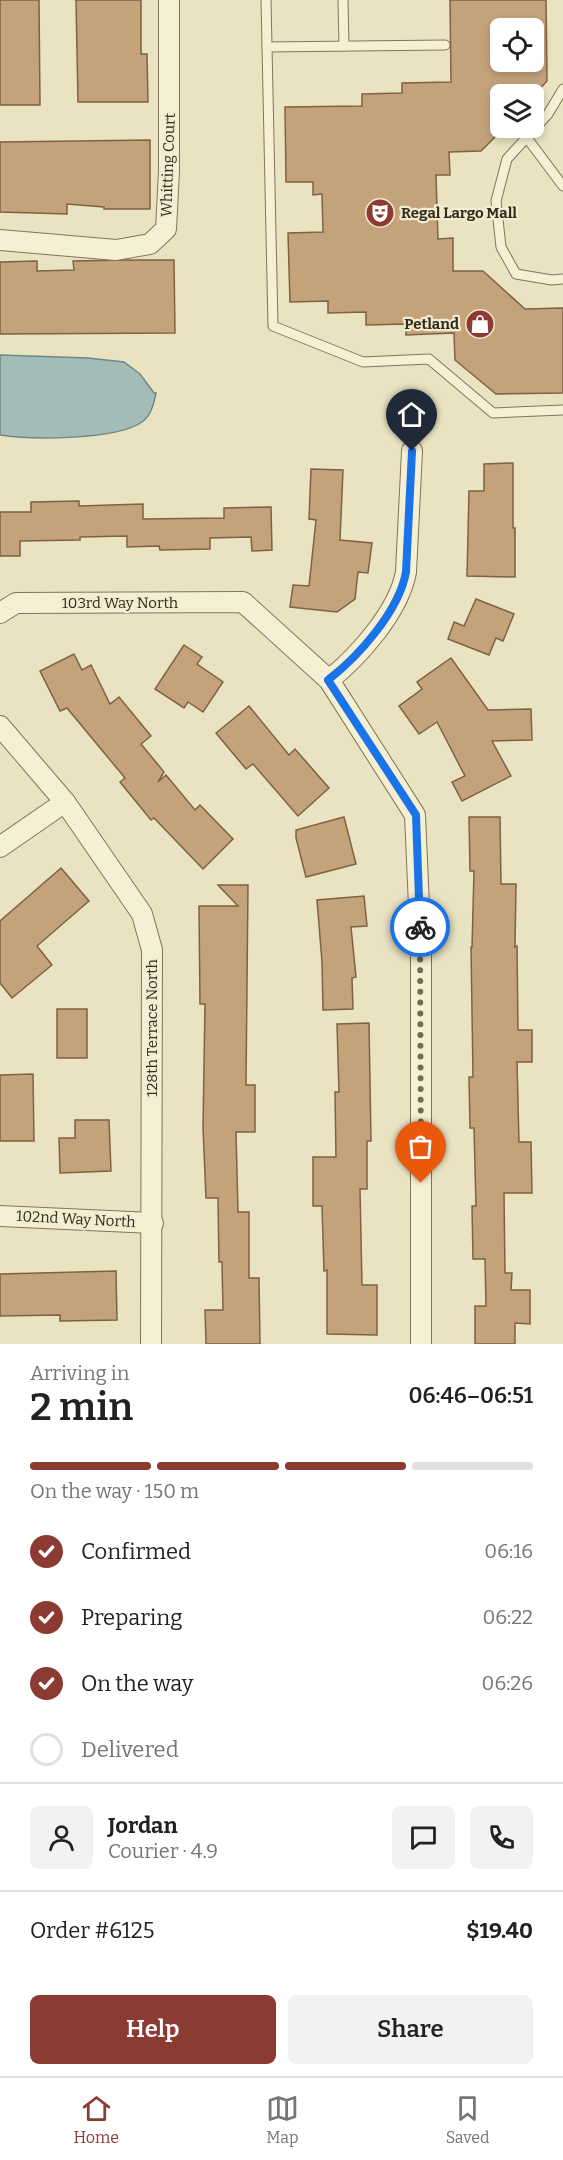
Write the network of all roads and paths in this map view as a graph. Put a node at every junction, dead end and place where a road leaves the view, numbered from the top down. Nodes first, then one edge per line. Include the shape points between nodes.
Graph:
1 (170, 0) edge
2 (266, 0) edge
3 (343, 0) edge
4 (445, 45) dead end
5 (344, 46) junction
6 (267, 47) junction
7 (563, 89) edge
8 (544, 118) edge
9 (526, 138) joint
10 (563, 186) edge
11 (0, 240) edge
12 (563, 279) edge
13 (563, 410) edge
14 (412, 451) dead end
15 (0, 613) edge
16 (328, 680) junction
17 (0, 726) edge
18 (65, 802) junction
19 (0, 847) edge
20 (0, 1215) edge
21 (153, 1223) junction
22 (151, 1344) edge
23 (421, 1344) edge

1 - 11 street, Whitting Court via 166,228 150,244 116,250
2 - 6 lane
3 - 5 lane
4 - 5 lane
5 - 6 lane
6 - 13 lane via 273,326 363,362 429,359 493,413
7 - 8 lane
9 - 10 lane
9 - 12 lane via 507,159 496,201 501,247 516,274
14 - 16 street via 403,587 380,626
15 - 16 street, 103rd Way North via 16,603 243,602
16 - 23 street via 416,815 421,952
17 - 18 street, 128th Terrace North
18 - 19 street
18 - 21 street, 128th Terrace North via 142,914 152,950
20 - 21 street, 102nd Way North
21 - 22 street, 128th Terrace North

